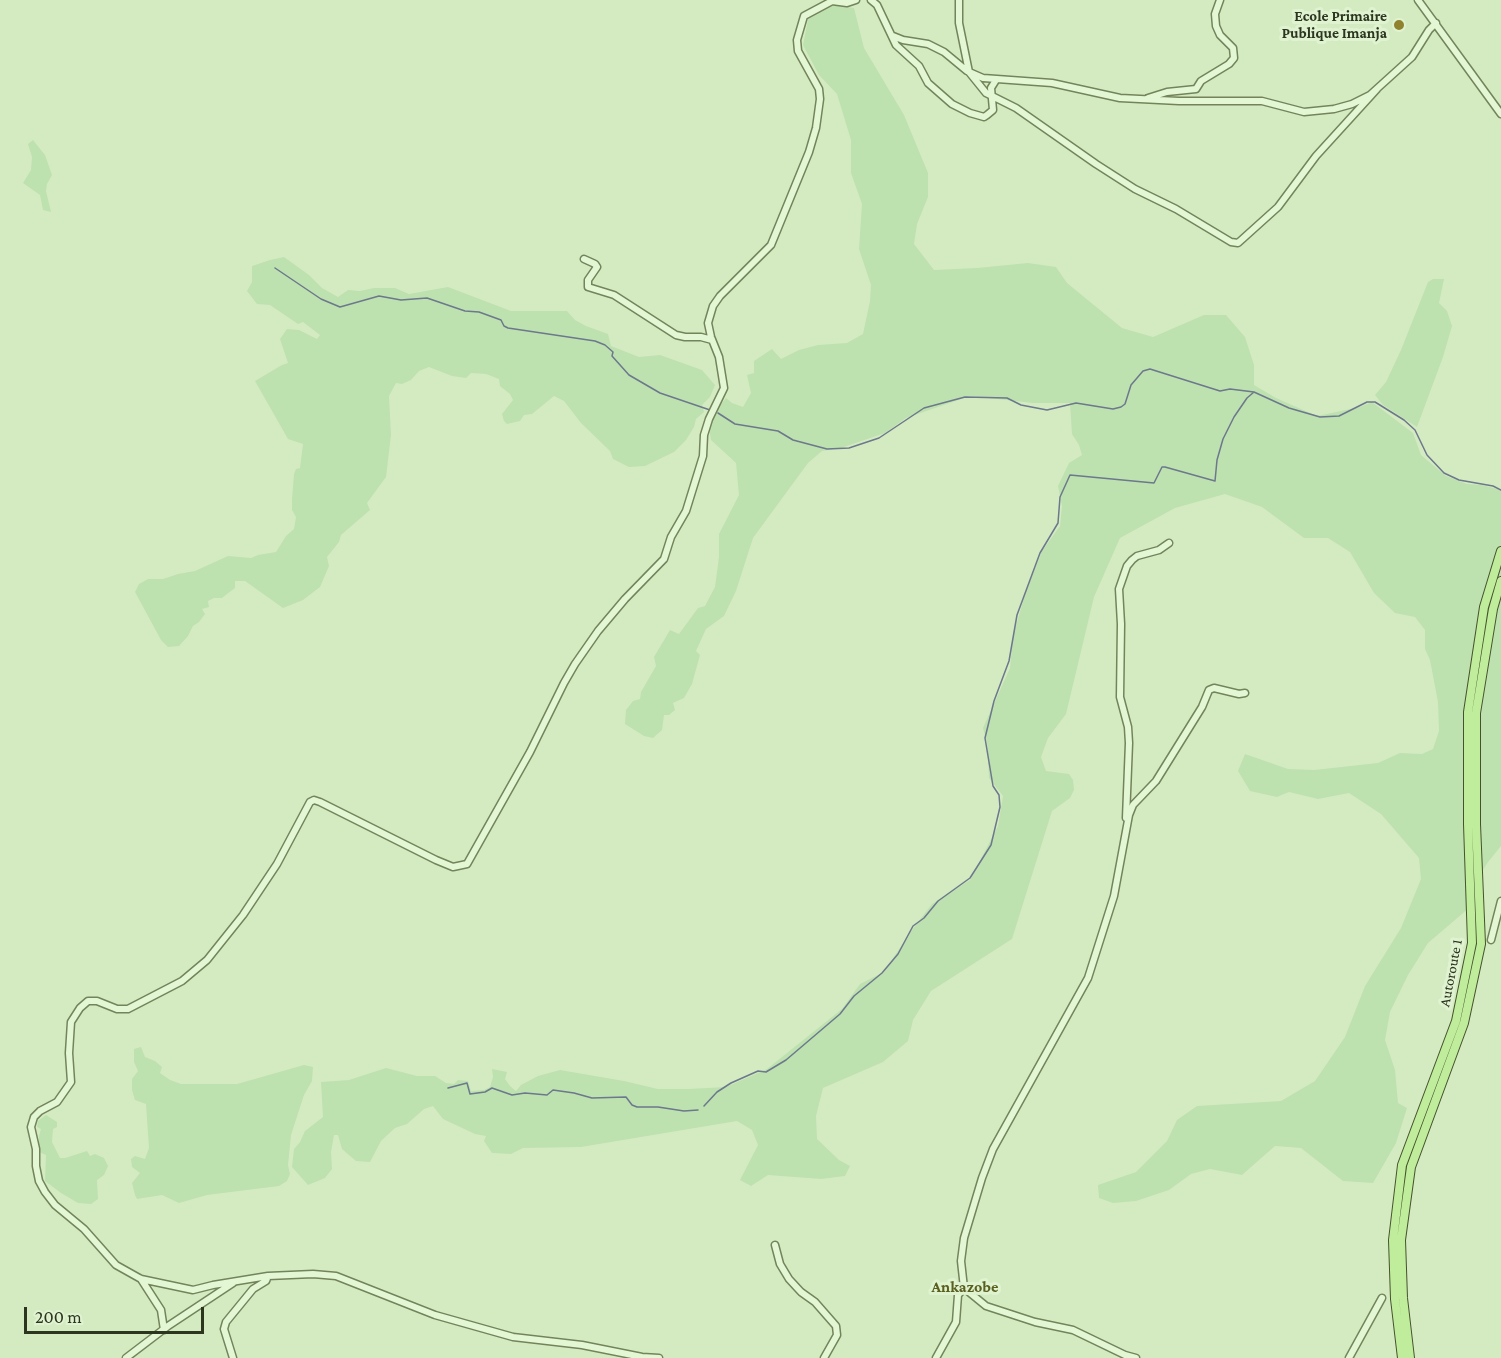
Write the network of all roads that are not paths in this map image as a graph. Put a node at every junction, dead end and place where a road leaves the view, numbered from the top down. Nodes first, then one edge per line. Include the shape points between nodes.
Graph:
1 (856, 0) edge
2 (871, 0) edge
3 (958, 0) edge
4 (1220, 0) edge
5 (1418, 0) edge
6 (1436, 23) junction
7 (893, 36) junction
8 (969, 72) junction
9 (996, 80) junction
10 (1377, 89) junction
11 (991, 97) junction
12 (1145, 99) junction
13 (1501, 114) edge
14 (584, 259) dead end
15 (712, 340) junction
16 (1169, 543) dead end
17 (1501, 551) edge
18 (1501, 581) edge
19 (1245, 693) dead end
20 (1128, 822) junction
21 (1501, 901) edge
22 (1491, 940) dead end
23 (775, 1245) dead end
24 (268, 1276) junction
25 (141, 1279) junction
26 (235, 1282) junction
27 (964, 1288) junction
28 (1382, 1298) dead end
29 (164, 1330) junction
30 (126, 1358) edge
31 (233, 1358) edge
32 (659, 1358) edge
33 (824, 1358) edge
34 (936, 1358) edge
35 (1136, 1358) edge
36 (1349, 1358) edge
37 (1402, 1358) edge
38 (1410, 1358) edge

1 - 15 street via 832,1 804,16 798,51 815,79 820,99 812,142 771,245 713,306 708,323
2 - 7 street
3 - 8 street
4 - 12 street via 1216,26 1233,48 1234,58 1196,88
5 - 6 street
6 - 10 street via 1412,57
6 - 13 street
7 - 8 street via 928,44
7 - 11 street via 928,83 952,104 984,117 993,110
8 - 9 street
8 - 11 street
9 - 11 street
9 - 12 street via 1052,83 1120,98
10 - 11 street via 1316,156 1278,207 1238,243 1135,189 1016,108
10 - 12 street via 1352,104 1310,112 1262,101
14 - 15 street via 597,267 588,287 614,295 676,335
15 - 25 street via 724,388 704,435 703,456 686,511 666,555 598,631 575,664 467,864 453,867 436,860 314,800 243,915 207,960 182,981 128,1009 88,1001 72,1017 71,1082 57,1102 34,1117 31,1127 39,1181 54,1205 84,1229 116,1265
16 - 20 street via 1132,560 1119,589 1120,697 1129,743
17 - 37 main road, Autoroute 1 via 1484,607 1468,712 1472,943 1456,1021 1402,1165 1393,1240
18 - 38 main road, Autoroute 1 via 1476,713 1481,944 1464,1023 1411,1167 1401,1240
19 - 20 street via 1209,690 1156,782 1133,805
20 - 27 street via 1114,896 1089,978 993,1149 982,1178 964,1238
21 - 22 street
23 - 33 street via 789,1279 836,1326 837,1335
24 - 26 street
24 - 31 street via 226,1322 224,1329
24 - 32 street via 336,1276 435,1315 513,1337
25 - 26 street via 193,1290
25 - 29 street via 161,1310
26 - 29 street
27 - 34 street via 958,1295 956,1323
27 - 35 street via 987,1306 1035,1323 1073,1330
28 - 36 street
29 - 30 street

